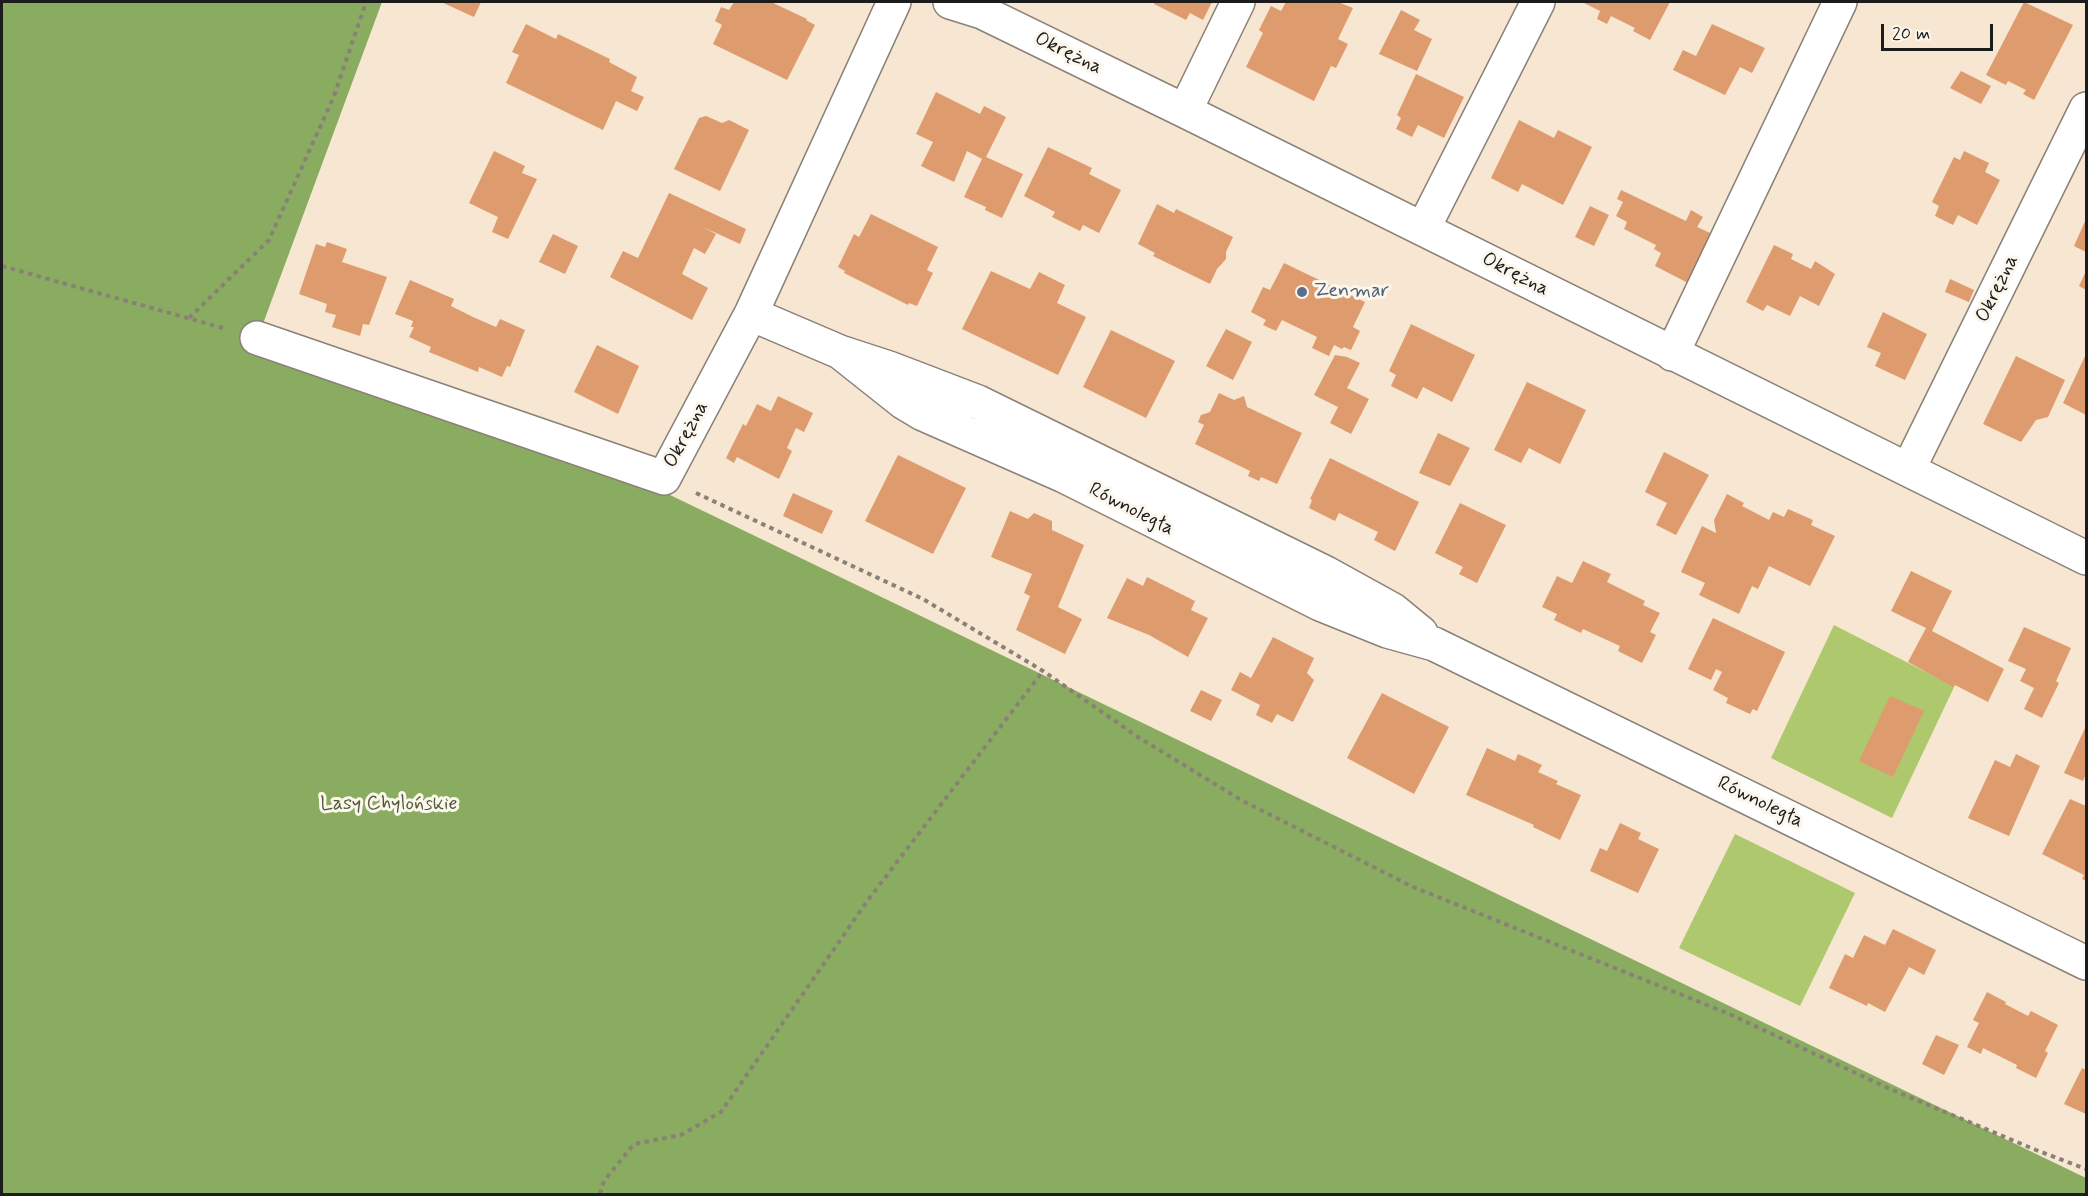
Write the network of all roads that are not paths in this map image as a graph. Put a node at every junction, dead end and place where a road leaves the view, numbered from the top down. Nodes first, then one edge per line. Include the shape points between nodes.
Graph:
1 (894, 2) edge
2 (950, 2) edge
3 (1238, 2) edge
4 (1538, 2) edge
5 (1840, 2) edge
6 (2086, 109) edge
7 (1185, 111) junction
8 (1423, 229) junction
9 (751, 314) junction
10 (257, 338) dead end
11 (1672, 354) junction
12 (1909, 468) junction
13 (2086, 558) edge
14 (2086, 963) edge

1 - 9 street, Okrężna
2 - 7 street, Okrężna via 982,12
3 - 7 street
4 - 8 street
5 - 11 street
6 - 12 street, Okrężna
7 - 8 street, Okrężna
8 - 11 street, Okrężna
9 - 10 street, Okrężna via 664,478
9 - 14 street, Równoległa via 840,352 903,402 932,419 1064,477 1320,604 1387,631 1434,644
11 - 12 street, Okrężna
12 - 13 street, Okrężna

